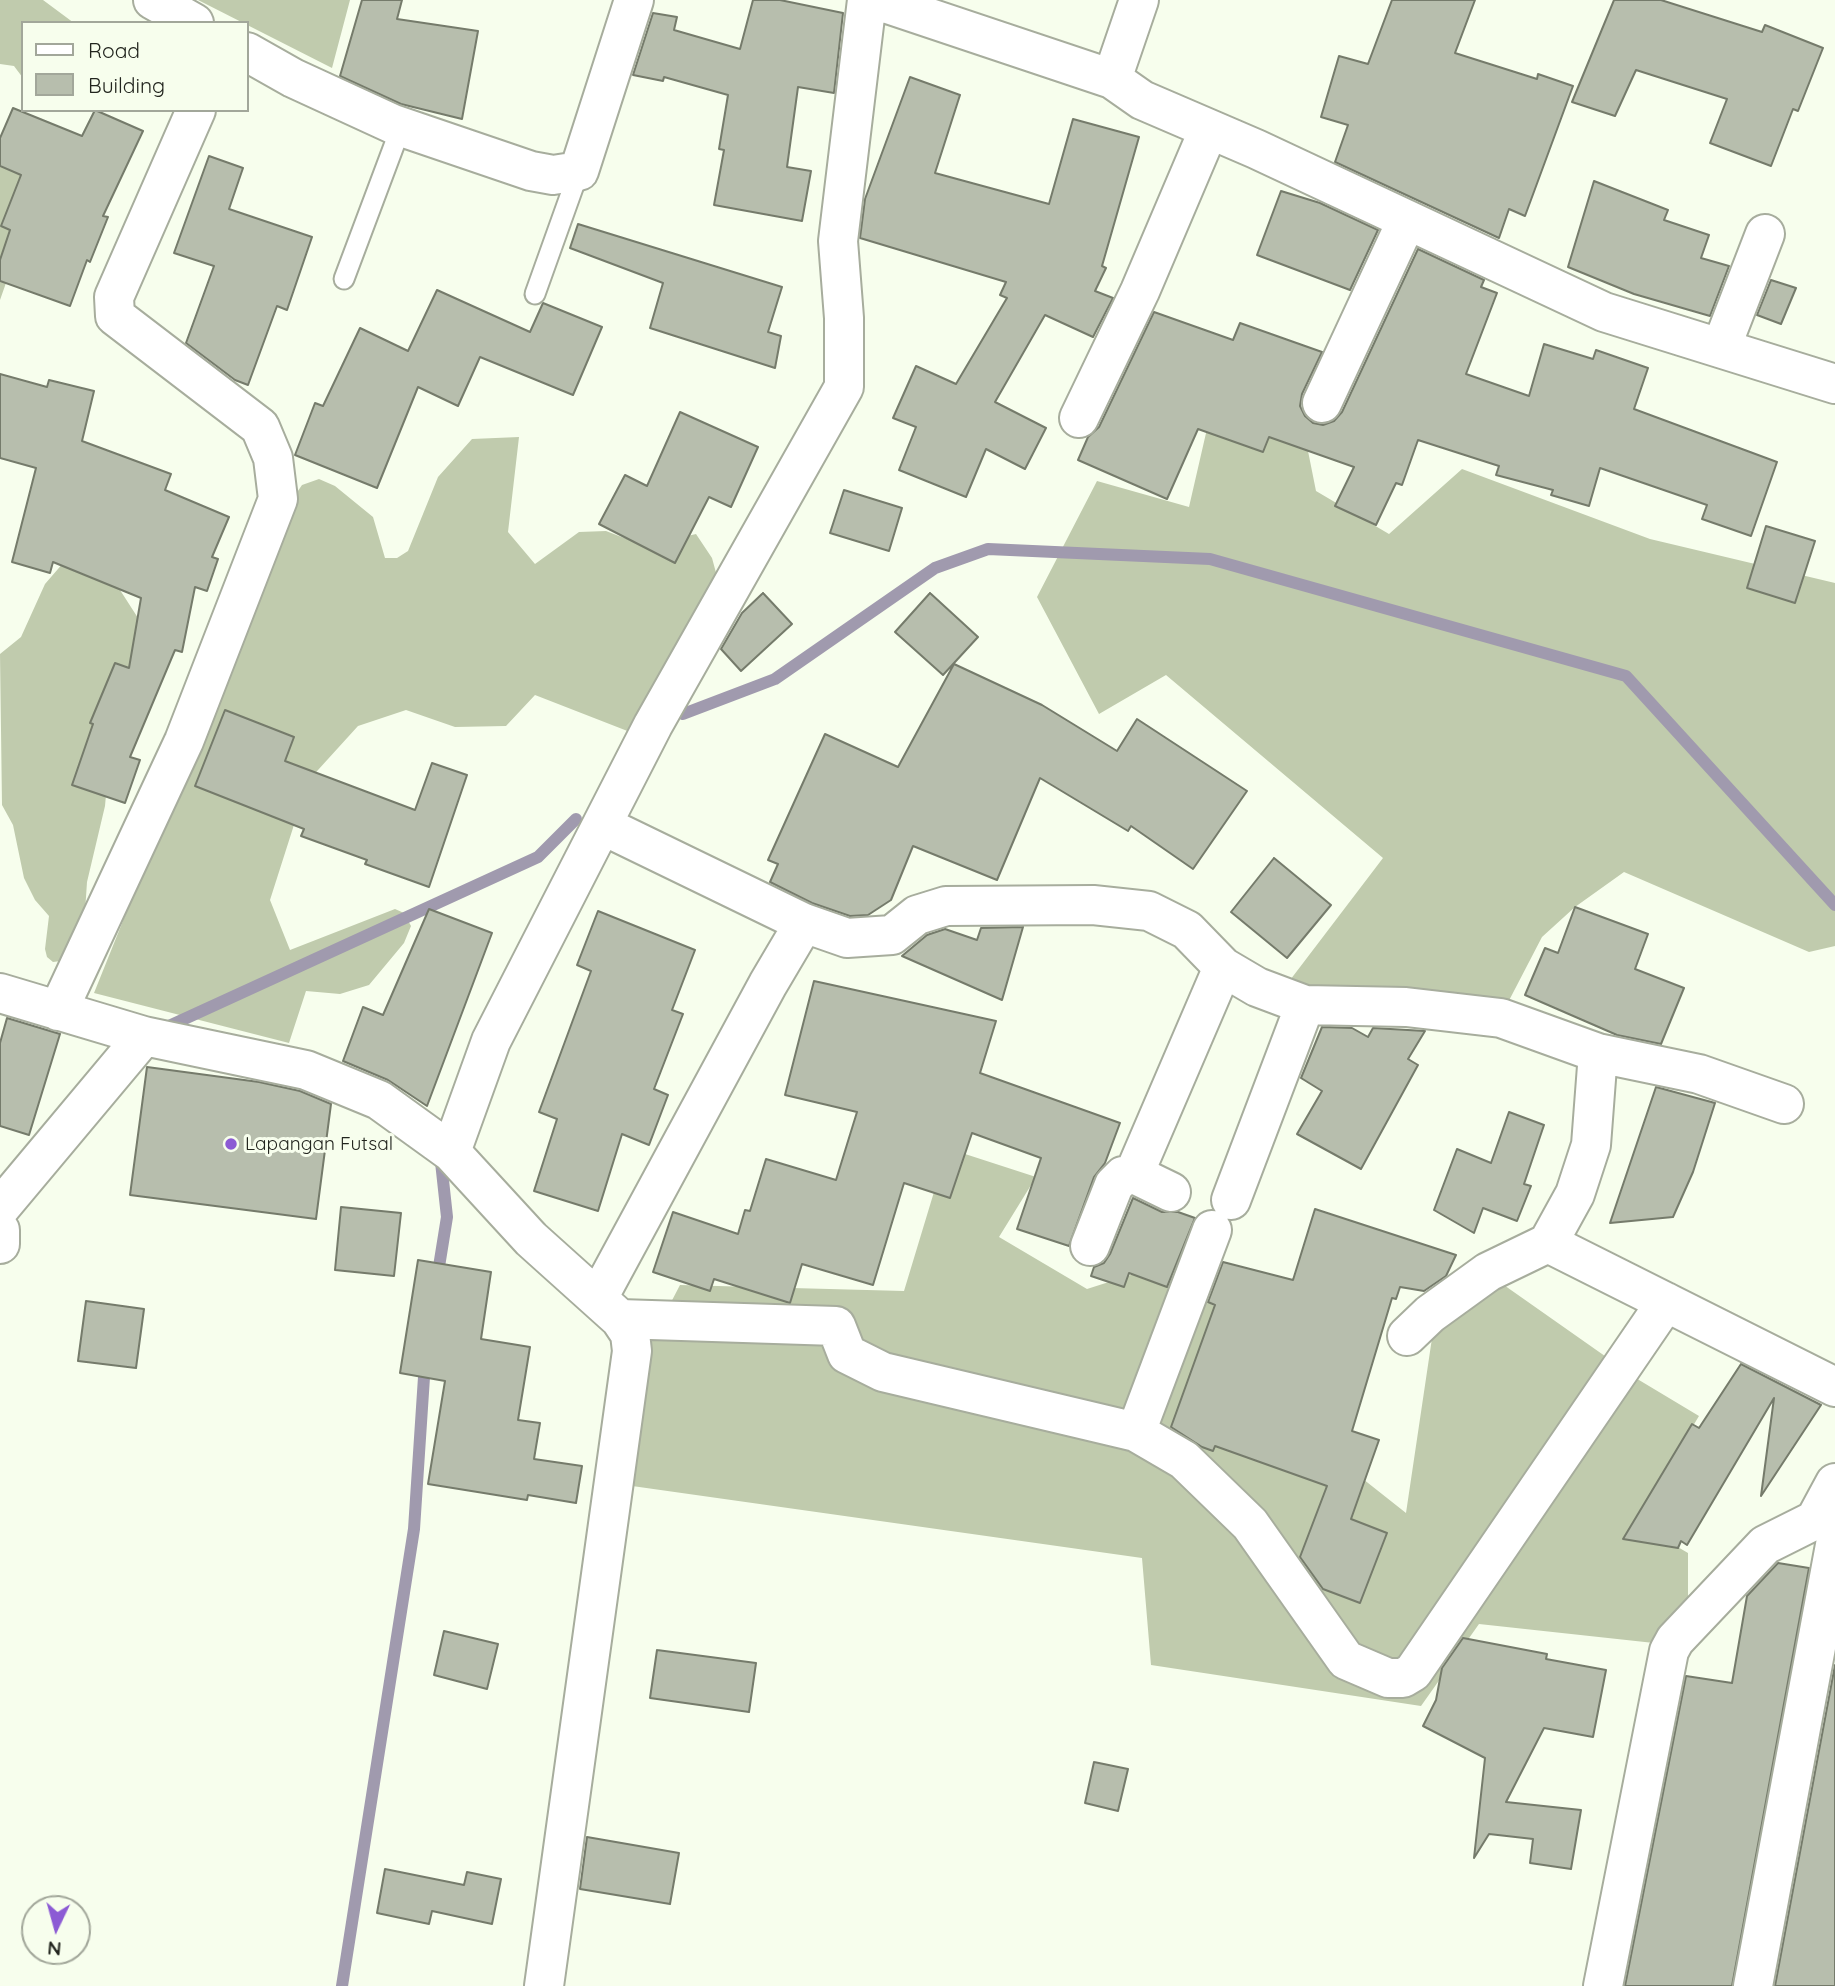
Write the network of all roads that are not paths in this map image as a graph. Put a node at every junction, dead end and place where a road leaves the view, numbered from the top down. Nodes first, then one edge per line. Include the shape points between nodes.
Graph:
1 (153, 0) edge
2 (634, 0) edge
3 (867, 0) edge
4 (876, 0) edge
5 (1139, 0) edge
6 (190, 21) edge
7 (248, 53) edge
8 (1112, 79) junction
9 (195, 112) edge
10 (401, 127) junction
11 (1209, 128) junction
12 (579, 171) junction
13 (1407, 220) junction
14 (1765, 234) dead end
15 (344, 279) dead end
16 (535, 294) dead end
17 (1721, 348) junction
18 (1835, 384) edge
19 (1322, 403) dead end
20 (1079, 418) dead end
21 (602, 825) junction
22 (804, 923) junction
23 (1223, 967) junction
24 (0, 993) edge
25 (1305, 1005) junction
26 (58, 1011) junction
27 (144, 1036) junction
28 (1598, 1053) junction
29 (1784, 1104) dead end
30 (451, 1153) junction
31 (1134, 1174) junction
32 (1171, 1192) dead end
33 (0, 1208) edge
34 (0, 1230) edge
35 (1548, 1243) junction
36 (0, 1244) edge
37 (1090, 1246) dead end
38 (1666, 1302) junction
39 (609, 1309) junction
40 (1407, 1336) dead end
41 (1835, 1387) edge
42 (1136, 1432) junction
43 (1835, 1483) edge
44 (1828, 1530) edge
45 (544, 1986) edge
46 (1603, 1986) edge
47 (1753, 1986) edge

1 - 6 street
2 - 12 street
3 - 21 street via 838,241 844,387 653,725
4 - 8 street
5 - 8 street
7 - 10 street
8 - 11 street via 1142,100
9 - 26 street via 114,297 115,316 260,427 273,458 278,499 184,741
10 - 12 street via 531,171 553,175
10 - 15 lane
11 - 13 street
11 - 20 street via 1140,291
12 - 16 lane
13 - 17 street via 1604,312
13 - 19 street
14 - 17 street
17 - 18 street
21 - 22 street
21 - 30 street via 491,1041
22 - 23 street via 847,938 866,939 892,935 917,915 946,906 1093,905 1149,911 1187,929
22 - 39 street via 768,984
23 - 25 street via 1257,987
23 - 31 street
24 - 26 street
25 - 28 street via 1489,1015
25 - 42 street
26 - 27 street
27 - 30 street via 306,1070 379,1100
27 - 33 street
28 - 29 street via 1699,1074
28 - 35 street via 1591,1145 1575,1194
30 - 39 street via 531,1239
31 - 32 street
31 - 37 street via 1123,1176 1114,1185
34 - 36 street
35 - 38 street
35 - 40 street via 1488,1272
38 - 41 street
38 - 42 street via 1413,1672 1403,1678 1388,1678 1346,1660 1250,1524 1184,1460
39 - 42 street via 836,1326 847,1354 883,1372
39 - 45 street via 630,1334 632,1351
43 - 44 street
44 - 46 street via 1765,1545 1669,1651
44 - 47 street

